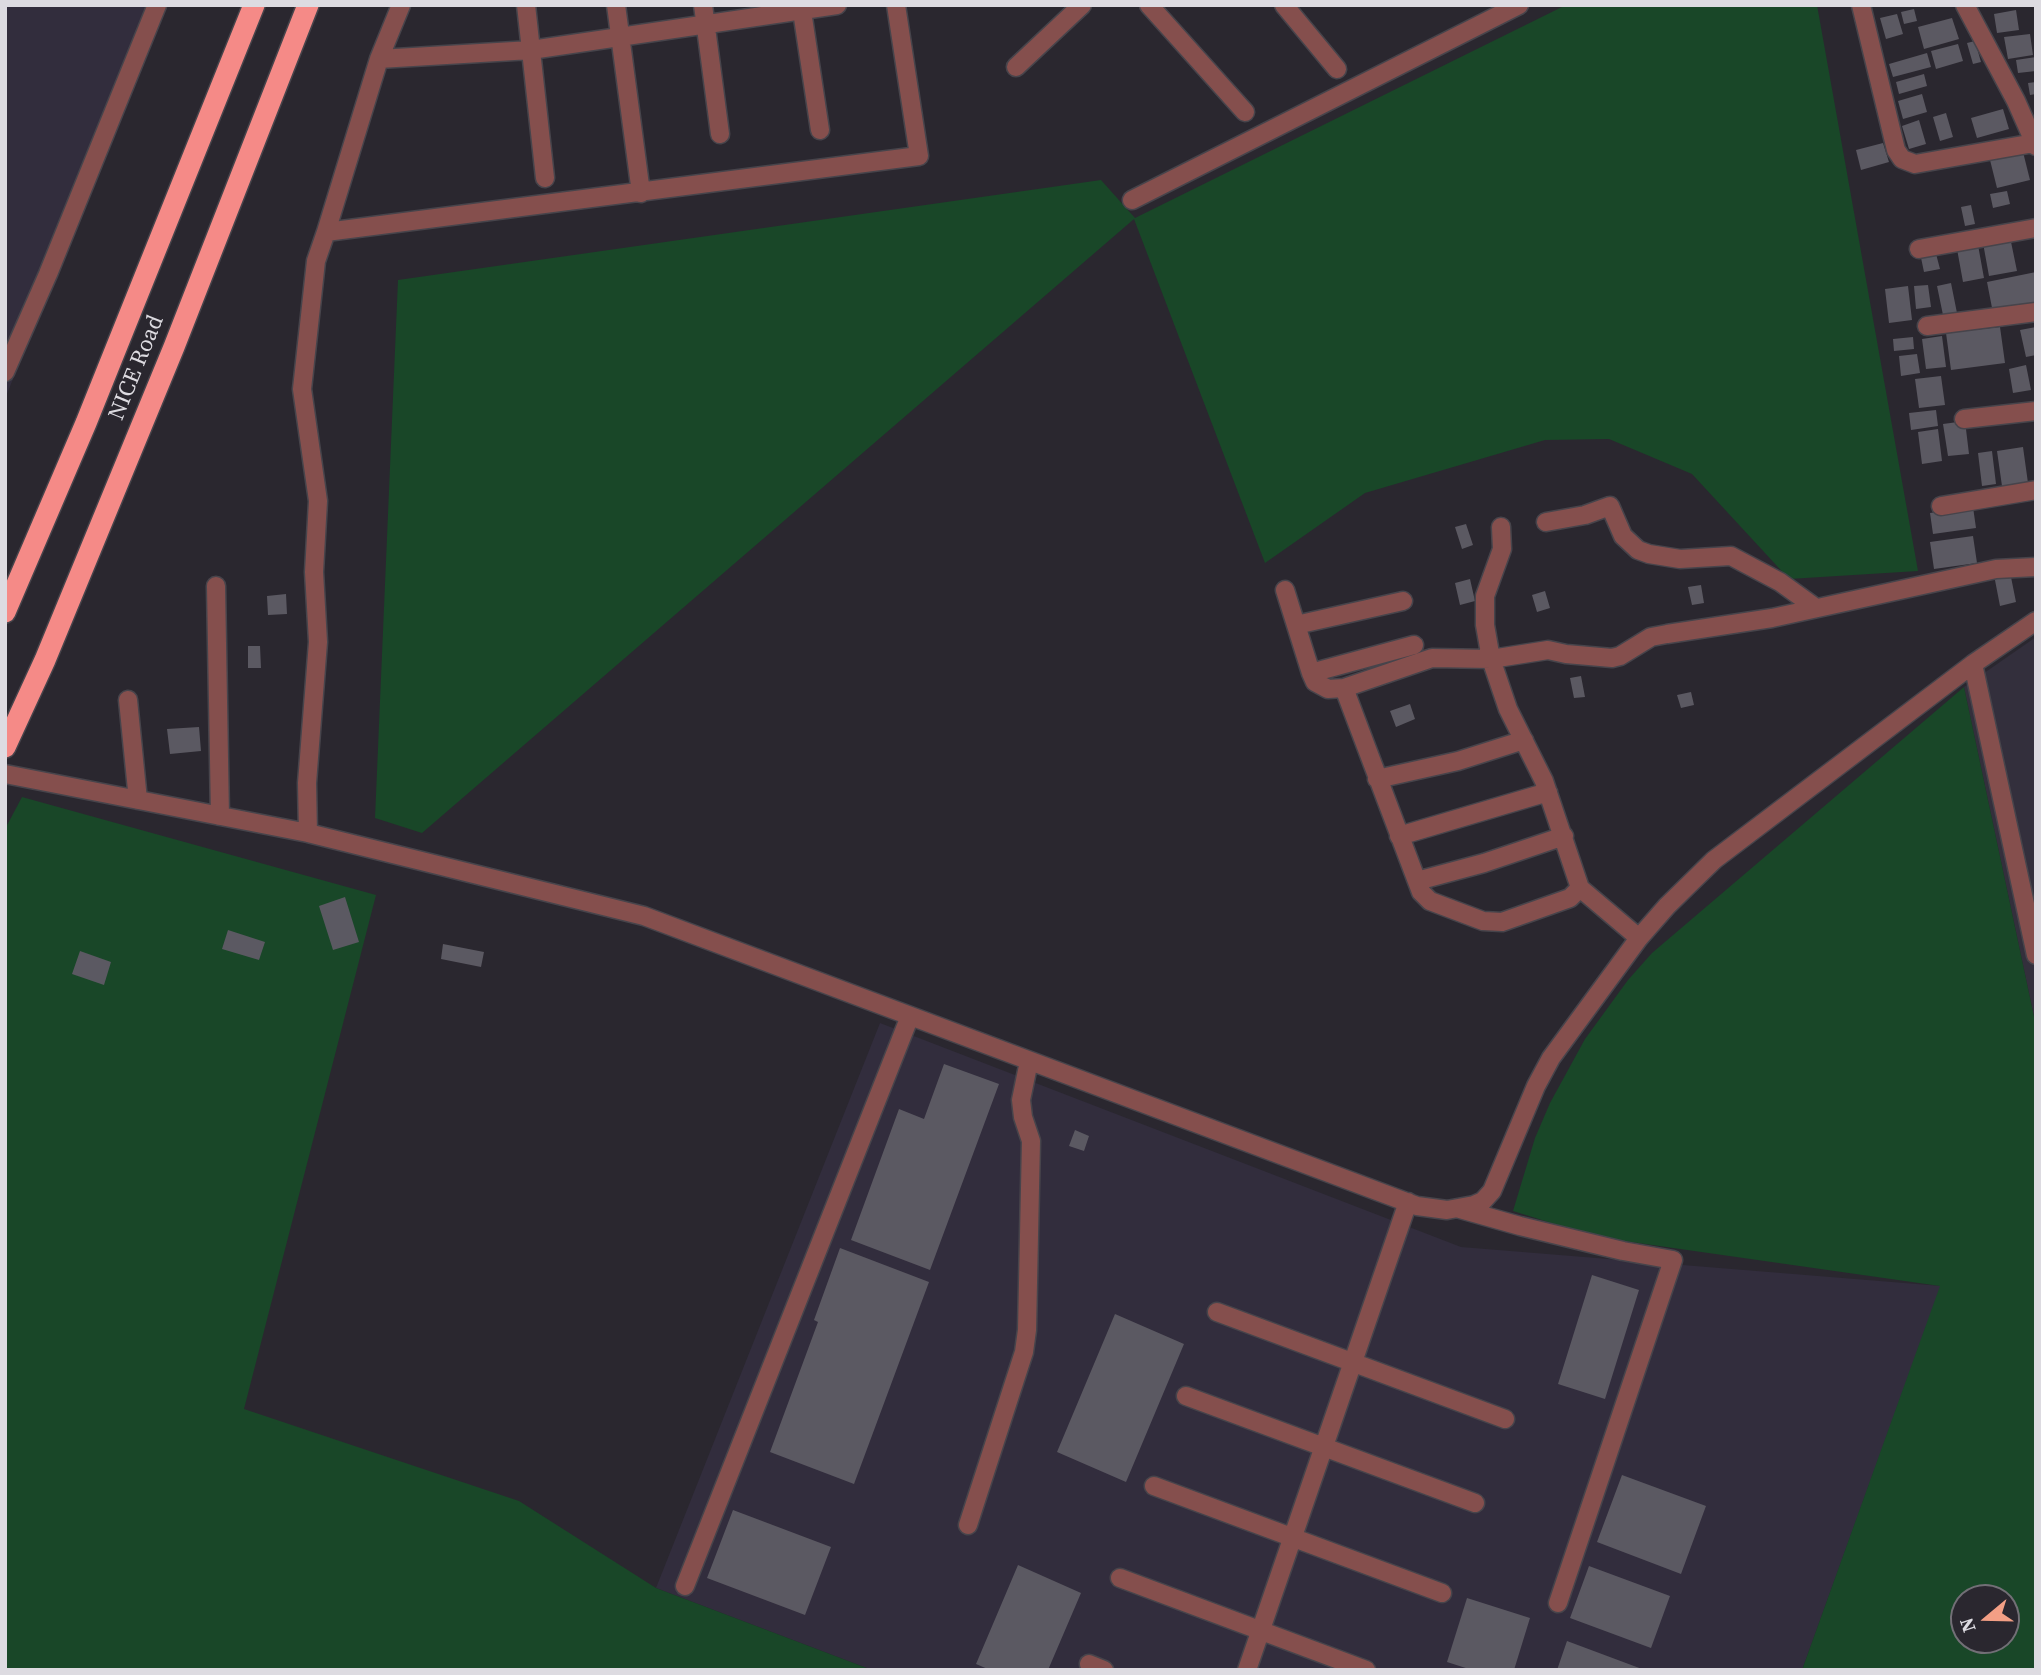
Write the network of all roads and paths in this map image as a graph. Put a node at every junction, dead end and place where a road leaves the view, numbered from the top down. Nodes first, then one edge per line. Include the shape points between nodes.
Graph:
1 (156, 5) edge
2 (254, 5) edge
3 (308, 5) edge
4 (401, 5) edge
5 (526, 5) edge
6 (616, 5) edge
7 (703, 5) edge
8 (837, 5) edge
9 (897, 5) edge
10 (1082, 5) edge
11 (1149, 5) edge
12 (1284, 5) edge
13 (1519, 5) edge
14 (1861, 5) edge
15 (1965, 5) edge
16 (1499, 10) edge
17 (802, 11) junction
18 (706, 25) junction
19 (620, 37) junction
20 (531, 50) junction
21 (379, 59) junction
22 (1016, 67) dead end
23 (1337, 69) dead end
24 (1245, 112) dead end
25 (820, 130) dead end
26 (720, 134) dead end
27 (2035, 145) edge
28 (545, 178) dead end
29 (641, 193) junction
30 (1132, 200) dead end
31 (2036, 228) edge
32 (326, 232) junction
33 (1919, 249) dead end
34 (2036, 312) edge
35 (1927, 326) dead end
36 (5, 372) edge
37 (2036, 411) edge
38 (1964, 419) dead end
39 (2036, 489) edge
40 (1941, 506) dead end
41 (1546, 522) dead end
42 (1501, 527) dead end
43 (2036, 567) edge
44 (216, 586) dead end
45 (1285, 590) dead end
46 (1403, 601) dead end
47 (1816, 608) junction
48 (5, 612) edge
49 (2036, 621) edge
50 (1296, 625) junction
51 (1414, 645) dead end
52 (1491, 659) junction
53 (1973, 664) junction
54 (1311, 673) junction
55 (1344, 688) junction
56 (128, 701) dead end
57 (1524, 740) junction
58 (5, 747) edge
59 (5, 774) edge
60 (1377, 779) junction
61 (1548, 792) junction
62 (138, 800) junction
63 (220, 816) junction
64 (308, 833) junction
65 (1399, 836) junction
66 (1563, 836) junction
67 (1417, 881) junction
68 (1580, 888) junction
69 (1639, 938) junction
70 (2035, 951) edge
71 (910, 1016) junction
72 (1029, 1061) junction
73 (1408, 1202) junction
74 (1460, 1209) junction
75 (1217, 1312) dead end
76 (1353, 1362) junction
77 (1186, 1396) dead end
78 (1506, 1419) dead end
79 (1324, 1447) junction
80 (1154, 1486) dead end
81 (1475, 1503) dead end
82 (968, 1525) dead end
83 (1292, 1537) junction
84 (1120, 1578) dead end
85 (685, 1586) dead end
86 (1442, 1593) dead end
87 (1558, 1604) dead end
88 (1260, 1630) junction
89 (1247, 1670) edge
90 (1366, 1670) edge

1 - 36 street
2 - 48 highway, NICE Road
3 - 58 highway, NICE Road via 169,359
4 - 21 street
5 - 20 street
6 - 19 street
7 - 18 street
8 - 17 street
9 - 29 street via 919,156
10 - 22 street
11 - 24 street
12 - 23 street
13 - 16 street
14 - 27 street via 1902,159 1915,164
15 - 27 street
16 - 30 street
17 - 18 street
17 - 25 street
18 - 19 street
18 - 26 street
19 - 20 street
19 - 29 street
20 - 21 street
20 - 28 street
21 - 32 street
29 - 32 street
31 - 33 street
32 - 64 street via 316,261 302,388 318,501 314,572 318,642 307,783
34 - 35 street
37 - 38 street
39 - 40 street
41 - 47 street via 1610,506 1623,536 1639,550 1680,559 1731,556
42 - 52 street via 1502,549 1485,596
43 - 47 street via 1996,569
44 - 63 street
45 - 50 street
46 - 50 street
47 - 52 street via 1651,637 1612,658 1548,650
49 - 53 street
50 - 54 street
51 - 54 street
52 - 55 street via 1432,658
52 - 57 street
53 - 69 street via 1714,860
53 - 70 street
54 - 55 street via 1321,687
55 - 60 street
56 - 62 street
57 - 60 street
57 - 61 street
59 - 62 street
60 - 65 street
61 - 65 street
61 - 66 street
62 - 63 street
63 - 64 street
64 - 71 street via 644,916
65 - 67 street
66 - 67 street
66 - 68 street
67 - 68 street via 1430,901 1491,922 1570,898
68 - 69 street
69 - 74 street via 1551,1058 1492,1191 1483,1201
71 - 72 street
71 - 85 street
72 - 73 street
72 - 82 street via 1021,1100 1031,1141 1027,1330
73 - 74 street via 1434,1210
73 - 76 street
74 - 87 street via 1673,1260
75 - 76 street
76 - 78 street
76 - 79 street
77 - 79 street
79 - 81 street
79 - 83 street
80 - 83 street
83 - 86 street
83 - 88 street
84 - 88 street
88 - 89 street
88 - 90 street

